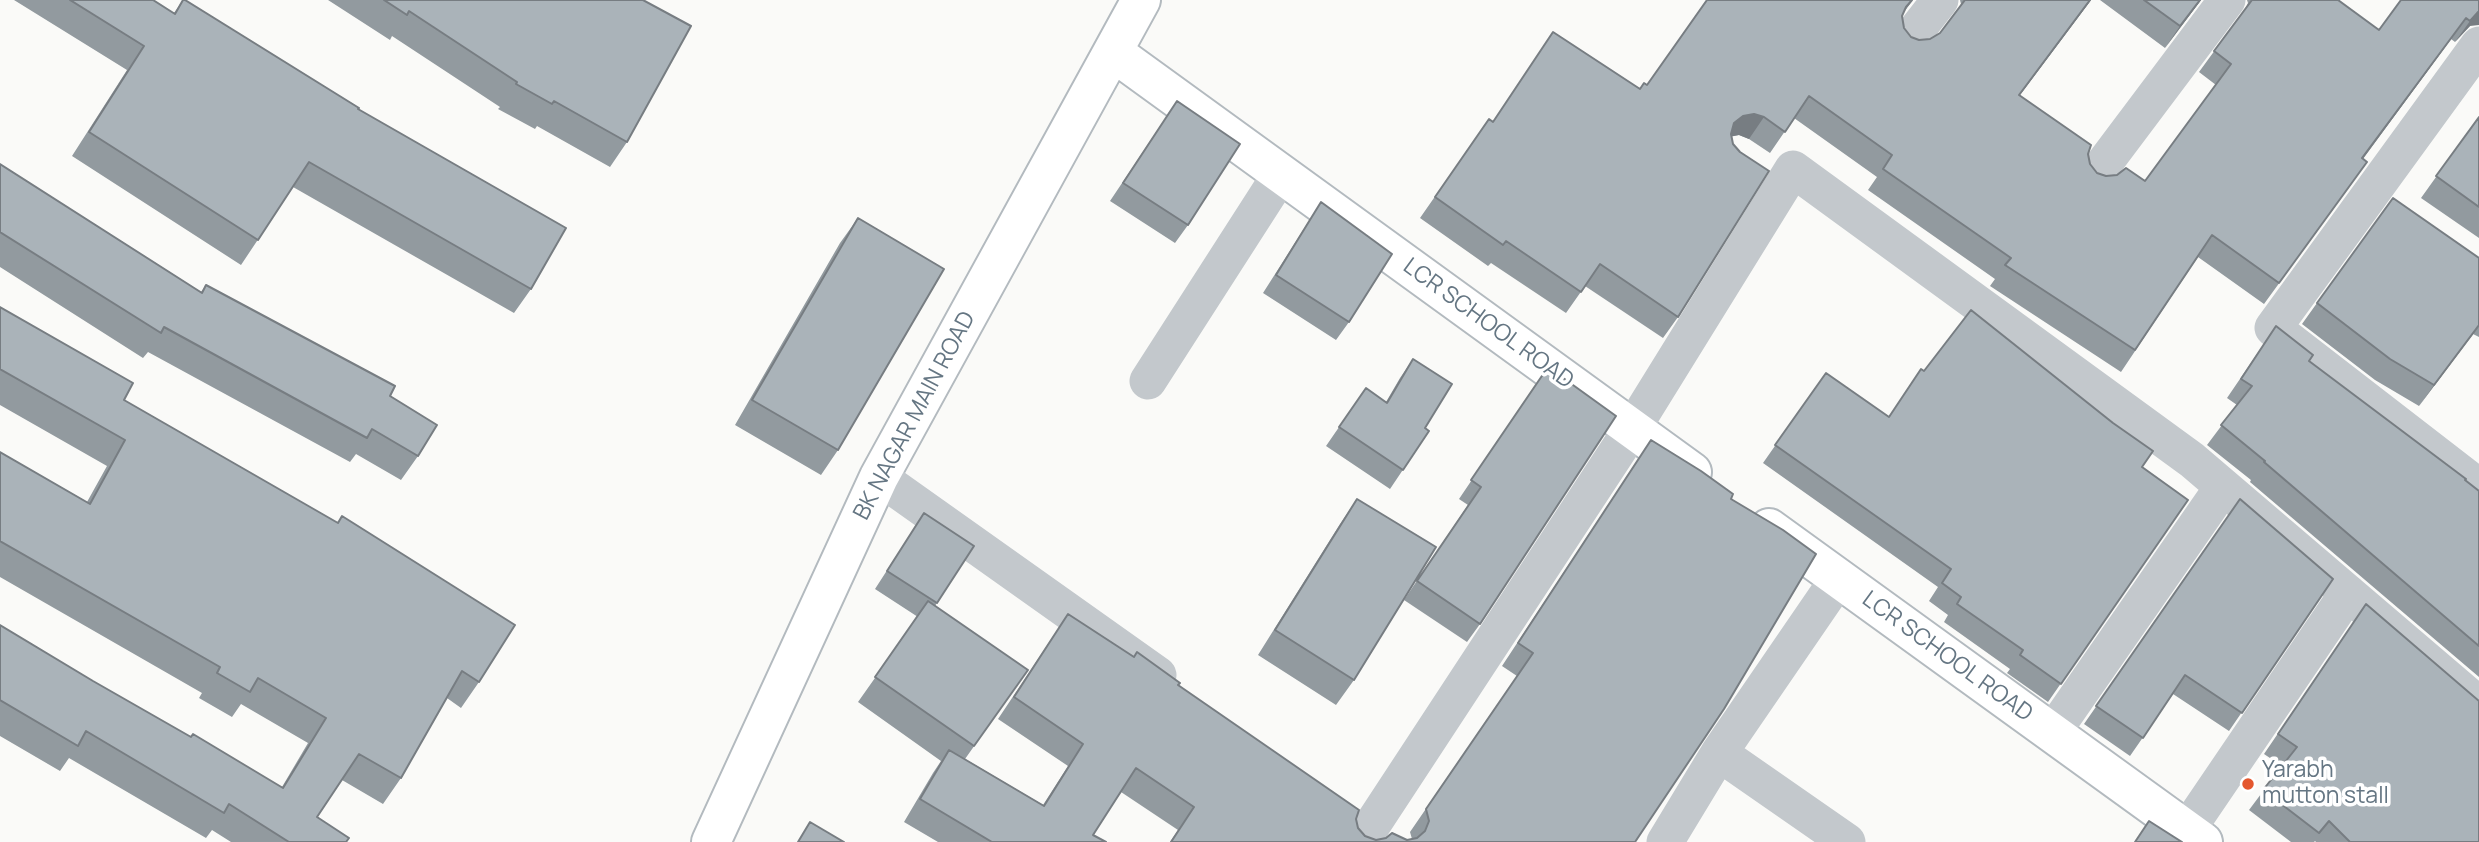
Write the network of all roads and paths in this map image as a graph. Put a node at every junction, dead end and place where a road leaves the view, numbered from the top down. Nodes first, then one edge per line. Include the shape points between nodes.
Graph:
1 (1141, 0) edge
2 (1940, 0) edge
3 (2227, 0) edge
4 (1908, 41) edge
5 (2479, 45) edge
6 (1113, 52) junction
7 (1281, 174) junction
8 (2094, 177) edge
9 (2373, 190) junction
10 (2405, 212) edge
11 (1148, 381) dead end
12 (1632, 429) junction
13 (879, 477) junction
14 (2223, 487) junction
15 (2479, 487) edge
16 (1839, 578) junction
17 (2348, 593) junction
18 (1181, 691) edge
19 (2479, 705) edge
20 (2052, 733) junction
21 (1718, 753) junction
22 (1368, 830) edge
23 (2195, 836) edge
24 (711, 842) edge
25 (1665, 842) edge
26 (1847, 842) edge

1 - 6 street, BK NAGAR MAIN ROAD
2 - 4 street
3 - 8 street
5 - 9 street
6 - 7 street, LCR SCHOOL ROAD
6 - 13 street, BK NAGAR MAIN ROAD
7 - 11 street
7 - 12 street, LCR SCHOOL ROAD
9 - 10 street
9 - 15 street via 2273,328
12 - 14 street via 1770,179 1793,169
12 - 16 street, LCR SCHOOL ROAD
12 - 22 street
13 - 18 street
13 - 24 street, BK NAGAR MAIN ROAD
14 - 17 street
14 - 20 street
16 - 20 street, LCR SCHOOL ROAD
16 - 21 street
17 - 19 street
17 - 23 street
20 - 23 street, LCR SCHOOL ROAD
21 - 25 street
21 - 26 street

